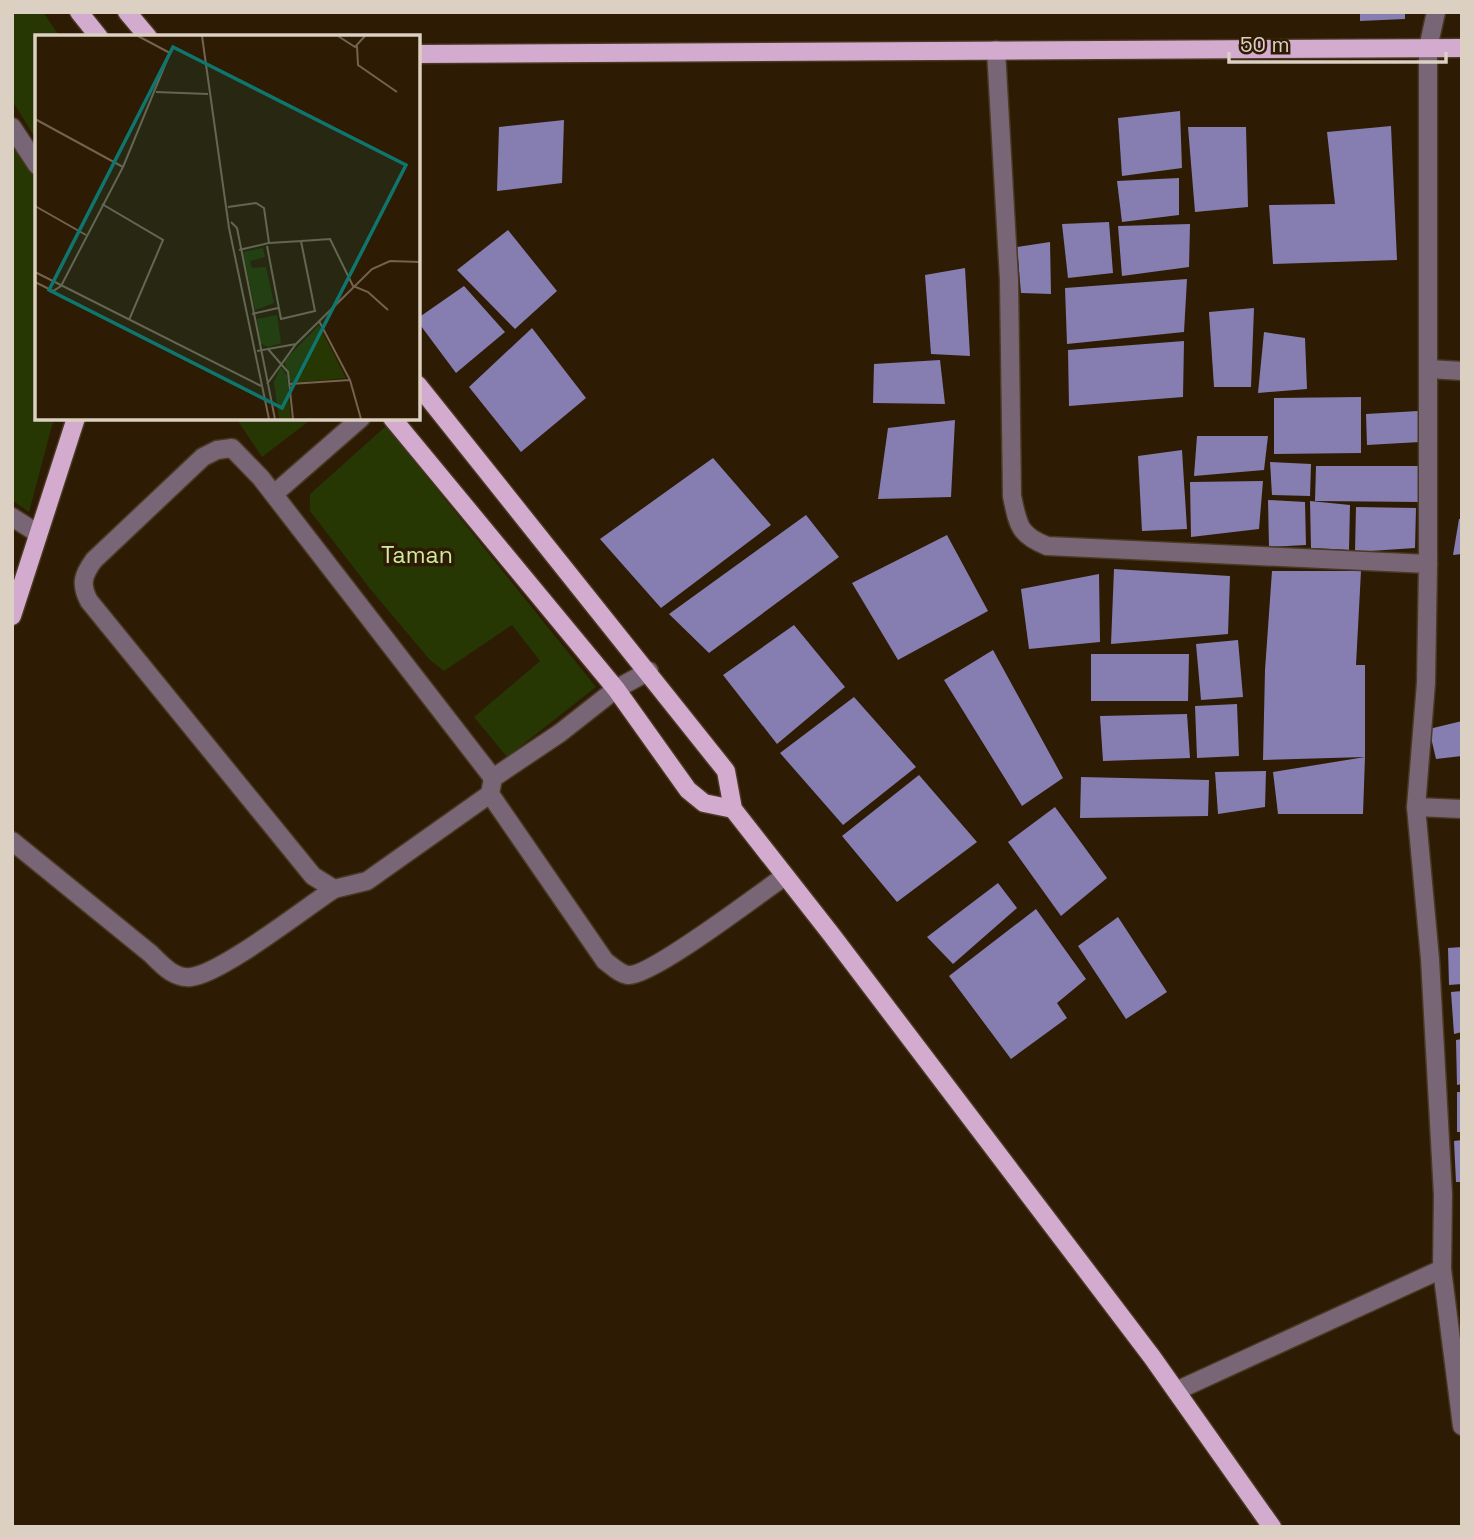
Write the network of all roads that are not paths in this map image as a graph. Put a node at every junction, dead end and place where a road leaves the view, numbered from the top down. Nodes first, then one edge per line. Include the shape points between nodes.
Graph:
1 (79, 12) edge
2 (127, 12) edge
3 (1436, 12) edge
4 (97, 35) edge
5 (146, 35) edge
6 (1428, 48) junction
7 (1462, 48) edge
8 (996, 50) junction
9 (420, 54) edge
10 (15, 137) edge
11 (35, 162) edge
12 (1429, 369) junction
13 (1462, 371) edge
14 (420, 387) edge
15 (75, 420) edge
16 (359, 420) edge
17 (394, 420) edge
18 (274, 494) junction
19 (12, 517) edge
20 (37, 533) junction
21 (1428, 564) junction
22 (12, 616) edge
23 (649, 671) junction
24 (616, 689) junction
25 (492, 786) junction
26 (1416, 807) junction
27 (733, 809) junction
28 (1462, 809) edge
29 (12, 841) edge
30 (785, 876) junction
31 (334, 889) junction
32 (1442, 1269) junction
33 (1176, 1391) junction
34 (1462, 1426) edge
35 (1272, 1527) edge

1 - 4 main road
2 - 5 main road
3 - 6 street
6 - 7 main road
6 - 8 main road
6 - 12 street
8 - 9 main road
8 - 21 street via 1009,280 1012,496 1017,522 1029,539 1047,546
10 - 11 street
12 - 13 street
12 - 21 street
14 - 23 main road
15 - 20 main road
16 - 18 street
17 - 24 main road
18 - 25 street
18 - 31 street via 232,448 203,457 94,560 84,574 82,588 313,876
19 - 20 street
20 - 22 main road
21 - 26 street via 1426,683
23 - 24 street
23 - 27 main road via 726,771
24 - 25 street
24 - 27 main road via 695,797
25 - 30 street via 606,961 629,975 665,959
25 - 31 street via 367,881
26 - 28 street
26 - 32 street via 1430,959 1443,1195
27 - 30 main road
29 - 31 street via 172,974 190,978 229,960
30 - 33 main road
32 - 33 street
32 - 34 street
33 - 35 main road

